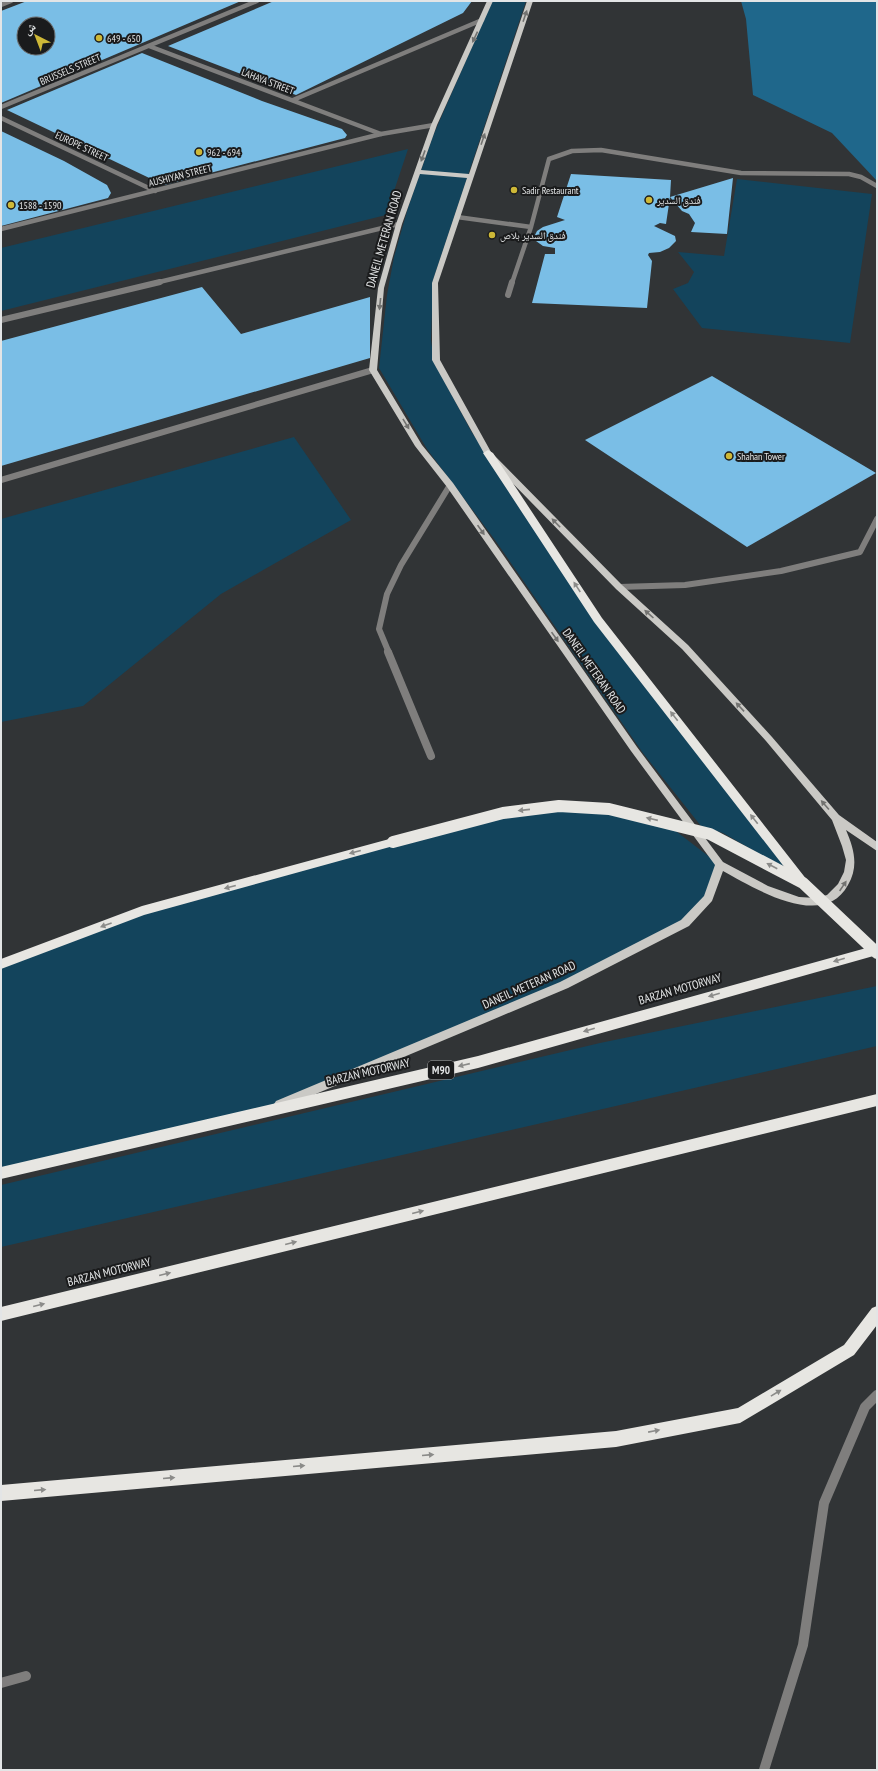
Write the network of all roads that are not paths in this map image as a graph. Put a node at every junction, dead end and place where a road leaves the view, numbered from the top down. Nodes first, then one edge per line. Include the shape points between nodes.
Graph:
1 (11, 1) edge
2 (257, 1) edge
3 (490, 1) edge
4 (530, 1) edge
5 (1, 5) edge
6 (482, 20) junction
7 (149, 46) junction
8 (293, 100) junction
9 (1, 107) edge
10 (1, 118) edge
11 (434, 125) junction
12 (381, 134) junction
13 (417, 172) junction
14 (471, 176) junction
15 (877, 186) edge
16 (155, 191) junction
17 (457, 217) junction
18 (399, 224) junction
19 (531, 227) junction
20 (1, 229) edge
21 (508, 295) dead end
22 (1, 320) edge
23 (373, 370) junction
24 (488, 453) junction
25 (1, 480) edge
26 (450, 485) junction
27 (877, 520) edge
28 (619, 587) junction
29 (431, 756) dead end
30 (836, 818) junction
31 (877, 847) edge
32 (720, 865) junction
33 (803, 883) junction
34 (877, 950) edge
35 (877, 953) edge
36 (1, 964) edge
37 (877, 1100) edge
38 (262, 1112) junction
39 (1, 1173) edge
40 (877, 1313) edge
41 (1, 1314) edge
42 (877, 1396) edge
43 (1, 1493) edge
44 (26, 1676) dead end
45 (1, 1682) edge
46 (764, 1770) edge

1 - 5 street
2 - 7 street, BRUSSELS STREET
3 - 6 main road, DANEIL METERAN ROAD
14 -> 4 main road
6 - 8 street
6 -> 11 main road, DANEIL METERAN ROAD
7 - 8 street, LAHAYA STREET
7 - 9 street, BRUSSELS STREET
8 - 12 street, LAHAYA STREET
10 - 16 street, EUROPE STREET
11 - 12 street, AUSHIYAN STREET
11 -> 13 main road, DANEIL METERAN ROAD
12 - 16 street, AUSHIYAN STREET
13 - 14 main road
13 - 18 main road, DANEIL METERAN ROAD
14 - 17 main road
15 - 19 street via 849,174 741,173 602,150 572,150 549,159
16 - 20 street, AUSHIYAN STREET
17 - 19 street
17 - 24 main road via 435,283 436,360
18 - 22 street
18 -> 23 main road, DANEIL METERAN ROAD via 381,288
19 - 21 street
23 - 25 street
23 -> 26 main road, DANEIL METERAN ROAD via 419,446
28 -> 24 main road
33 -> 24 highway via 598,620
26 - 29 street via 401,565 387,594 379,629
26 -> 32 main road, DANEIL METERAN ROAD via 634,749
27 - 28 street via 860,552 781,571 685,585
30 -> 28 main road via 769,739 685,647
30 - 31 main road
32 -> 30 main road via 781,896 804,902 818,902 830,898 840,891 847,881 850,866 850,856
32 - 38 main road, DANEIL METERAN ROAD via 708,898 685,922 564,985
33 - 35 highway, bridge
33 -> 36 highway, bridge via 710,834 608,809 559,806 503,813 142,911
34 -> 38 highway, BARZAN MOTORWAY / M90 via 478,1062
41 -> 37 highway, BARZAN MOTORWAY
38 - 39 highway, BARZAN MOTORWAY / M90
43 -> 40 highway via 616,1439 740,1415 849,1350
42 - 46 street via 865,1407 824,1503 803,1645
44 - 45 street

